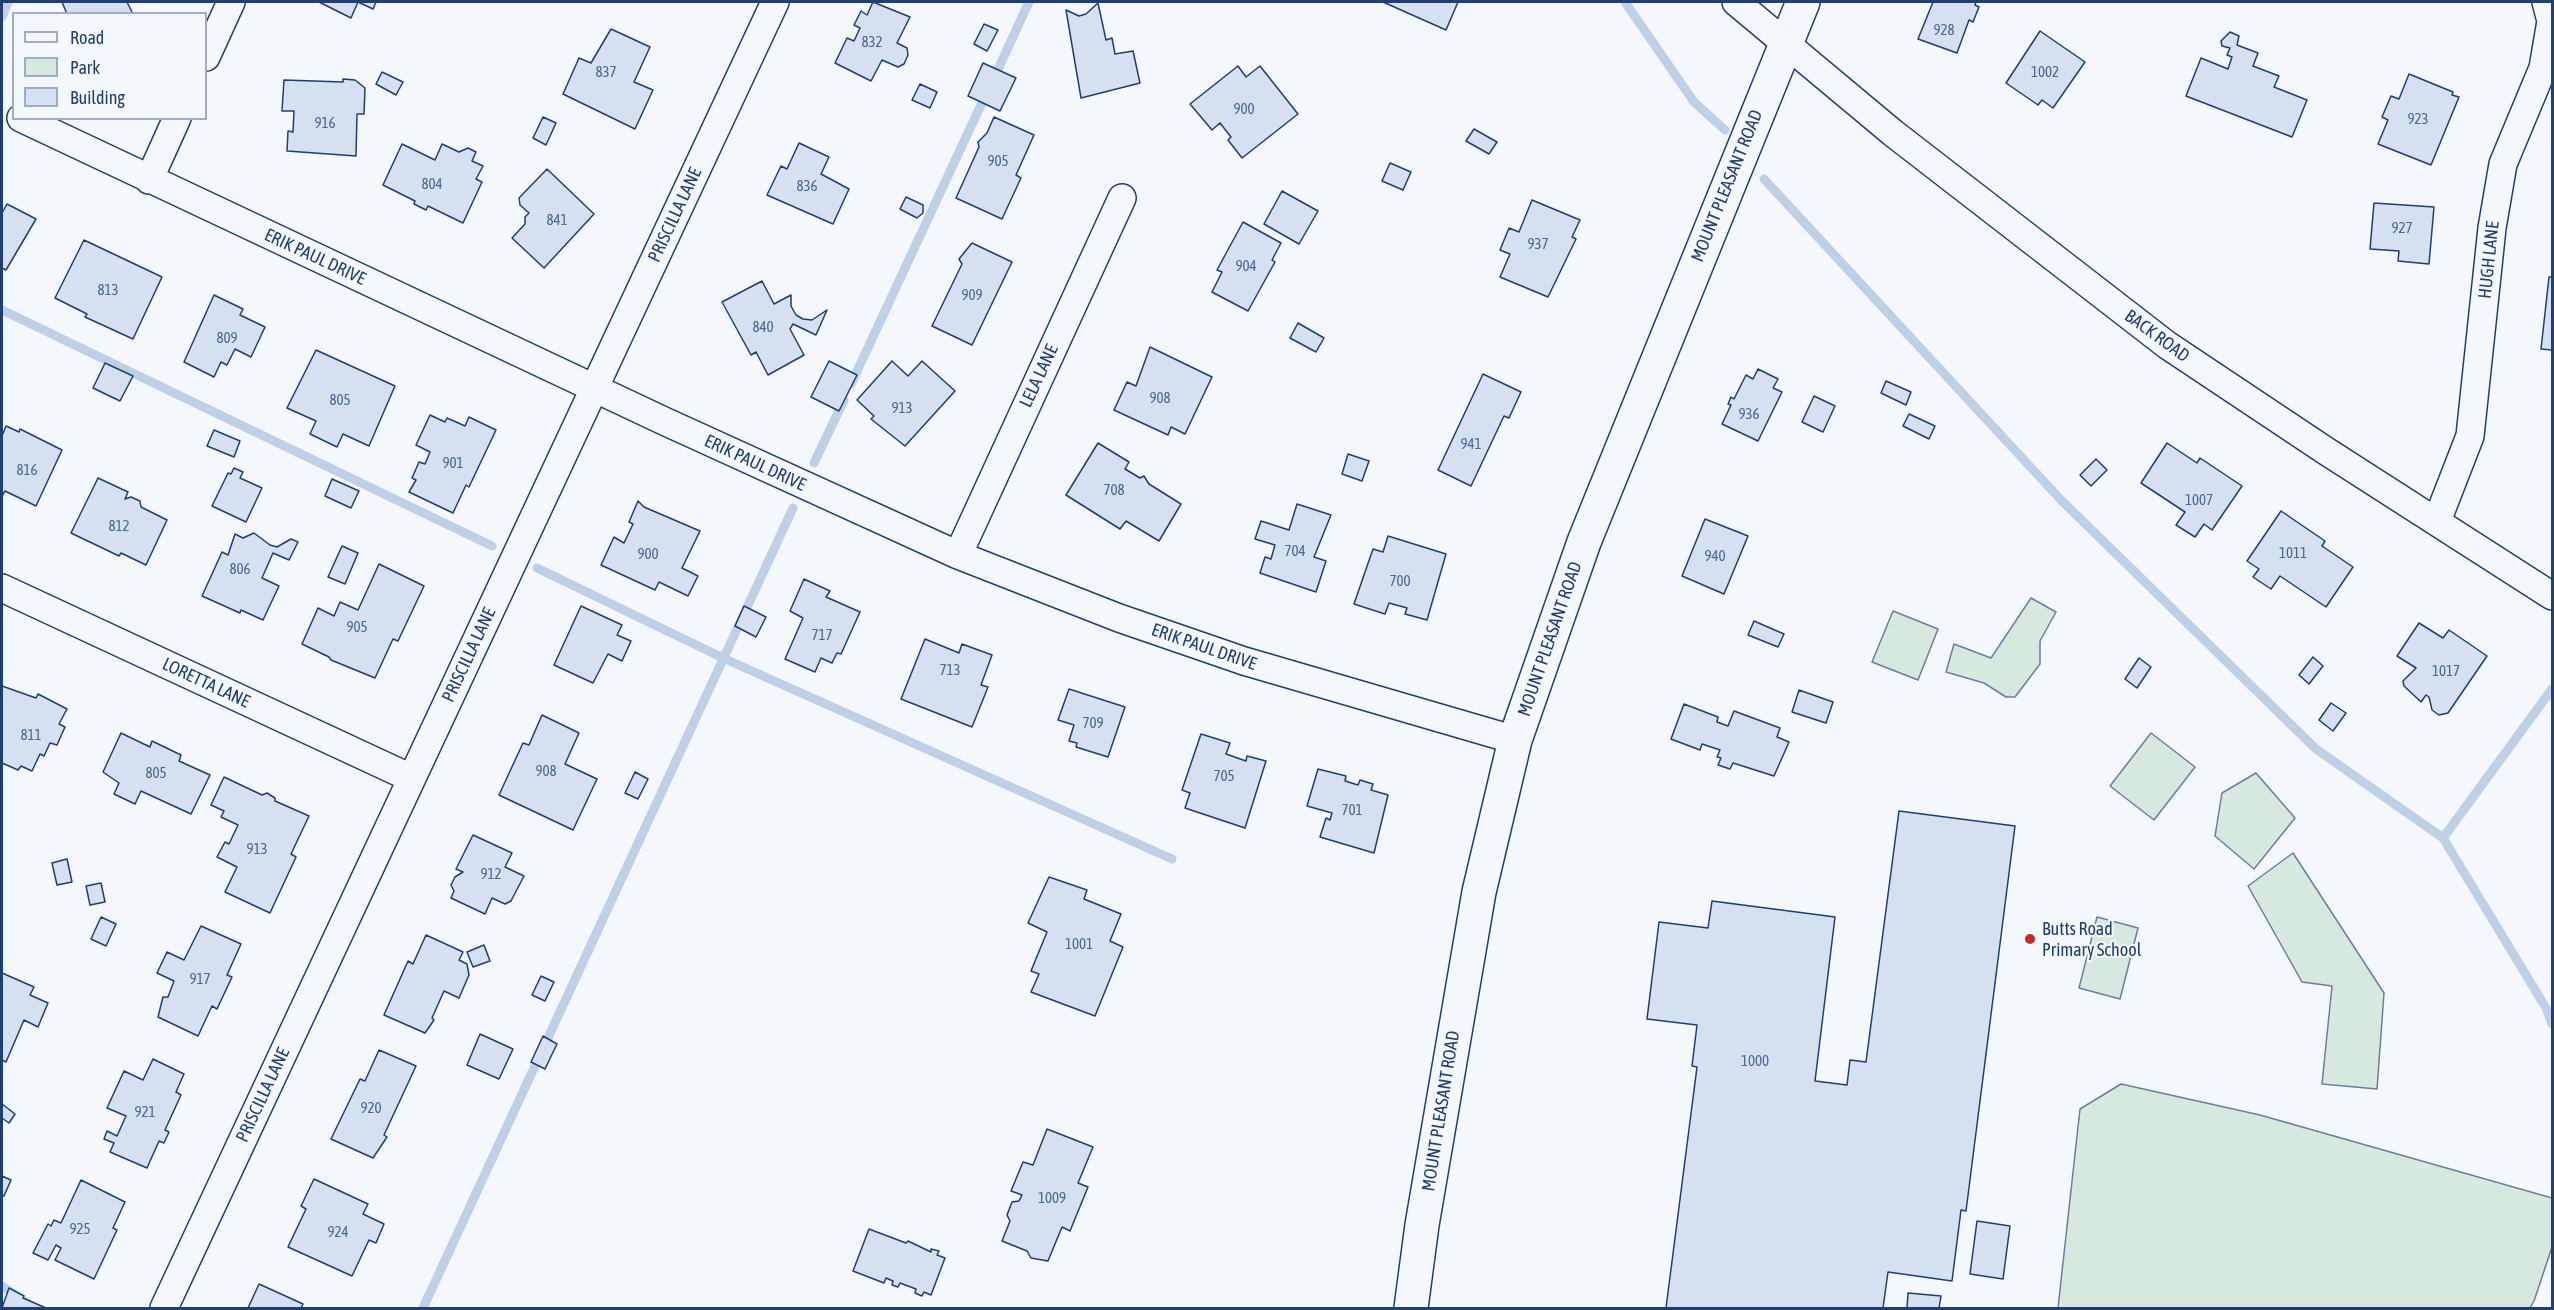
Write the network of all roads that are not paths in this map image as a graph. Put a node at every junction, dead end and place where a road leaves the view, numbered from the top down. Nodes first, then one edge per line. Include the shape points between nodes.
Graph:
1 (231, 2) edge
2 (775, 2) edge
3 (1736, 2) edge
4 (1803, 2) edge
5 (2550, 14) edge
6 (1785, 44) junction
7 (207, 55) edge
8 (25, 120) edge
9 (176, 120) edge
10 (149, 180) junction
11 (1122, 198) dead end
12 (594, 387) junction
13 (2437, 521) junction
14 (958, 555) junction
15 (2, 588) edge
16 (2553, 596) edge
17 (1515, 740) junction
18 (411, 778) junction
19 (164, 1308) edge
20 (1411, 1308) edge

1 - 7 street
2 - 12 street, PRISCILLA LANE
3 - 6 street, BACK ROAD
4 - 6 highway, MOUNT PLEASANT ROAD
5 - 13 street, HUGH LANE via 2542,68 2503,164 2492,228 2470,436
6 - 13 street, BACK ROAD via 2167,345
6 - 17 highway, MOUNT PLEASANT ROAD via 1584,542
8 - 10 street, ERIK PAUL DRIVE
9 - 10 street
10 - 12 street, ERIK PAUL DRIVE
11 - 14 street, LELA LANE
12 - 14 street, ERIK PAUL DRIVE
12 - 18 street, PRISCILLA LANE
13 - 16 street, BACK ROAD
14 - 17 street, ERIK PAUL DRIVE via 1234,658
15 - 18 street, LORETTA LANE
17 - 20 highway, MOUNT PLEASANT ROAD via 1475,914
18 - 19 street, PRISCILLA LANE

